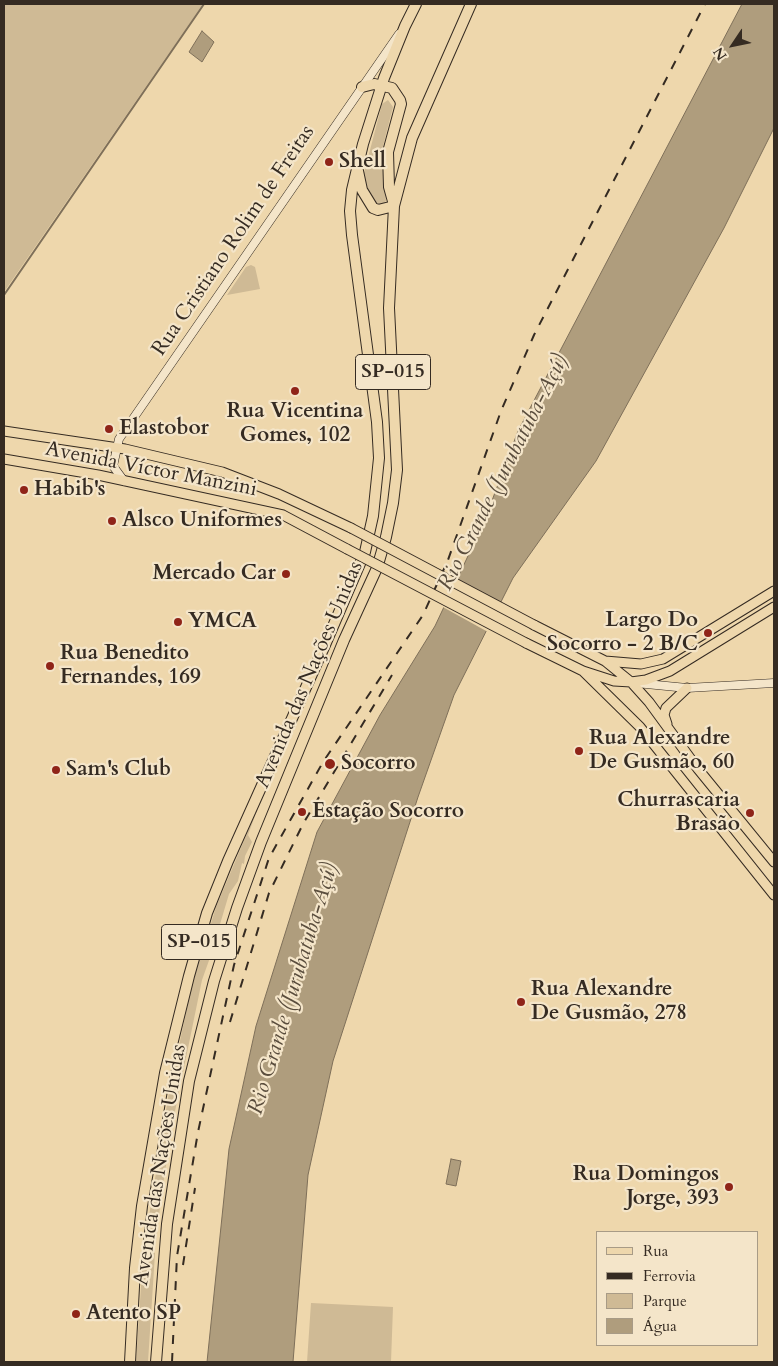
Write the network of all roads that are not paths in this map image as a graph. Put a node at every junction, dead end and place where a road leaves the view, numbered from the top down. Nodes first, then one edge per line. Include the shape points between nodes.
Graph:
1 (416, 4) edge
2 (471, 4) edge
3 (405, 26) junction
4 (382, 85) junction
5 (362, 86) junction
6 (358, 163) junction
7 (394, 206) junction
8 (4, 431) edge
9 (115, 448) junction
10 (4, 459) edge
11 (124, 481) junction
12 (774, 591) edge
13 (774, 607) edge
14 (605, 660) junction
15 (583, 671) junction
16 (631, 682) junction
17 (774, 683) edge
18 (687, 688) junction
19 (669, 729) junction
20 (774, 862) edge
21 (774, 895) edge
22 (130, 1362) edge
23 (156, 1362) edge

1 - 3 highway, SP-015
2 - 7 highway, Avenida das Nações Unidas / SP-015 via 412,138
3 - 4 highway, Avenida das Nações Unidas / SP-015
3 - 5 street, Rua Cristiano Rolim de Freitas
4 - 5 highway
4 - 6 highway, Avenida das Nações Unidas / SP-015
4 - 7 highway via 396,91 401,104 388,152 389,187
5 - 9 street, Rua Cristiano Rolim de Freitas
6 - 7 highway via 362,190 373,208
6 - 22 highway, Avenida das Nações Unidas / SP-015 via 350,211 377,422 379,458 373,516 365,552 225,870 189,976 165,1073 142,1206
7 - 23 highway, Avenida das Nações Unidas / SP-015 via 389,308 397,470 393,504 377,568 285,782 237,908 214,981 189,1081 168,1224
8 - 9 main road, Avenida Víctor Manzini
9 - 11 street via 113,466
9 - 14 main road, Avenida Víctor Manzini, bridge via 242,479 351,528
10 - 11 main road, Avenida Víctor Manzini
11 - 15 main road, Avenida Víctor Manzini, bridge via 283,515
12 - 14 main road via 664,658 641,664
13 - 16 main road via 670,671
14 - 16 main road
15 - 16 main road via 614,681
15 - 21 main road via 640,727
16 - 18 street
16 - 19 main road
17 - 18 street
18 - 19 main road via 666,708 664,715
19 - 20 main road via 698,770

